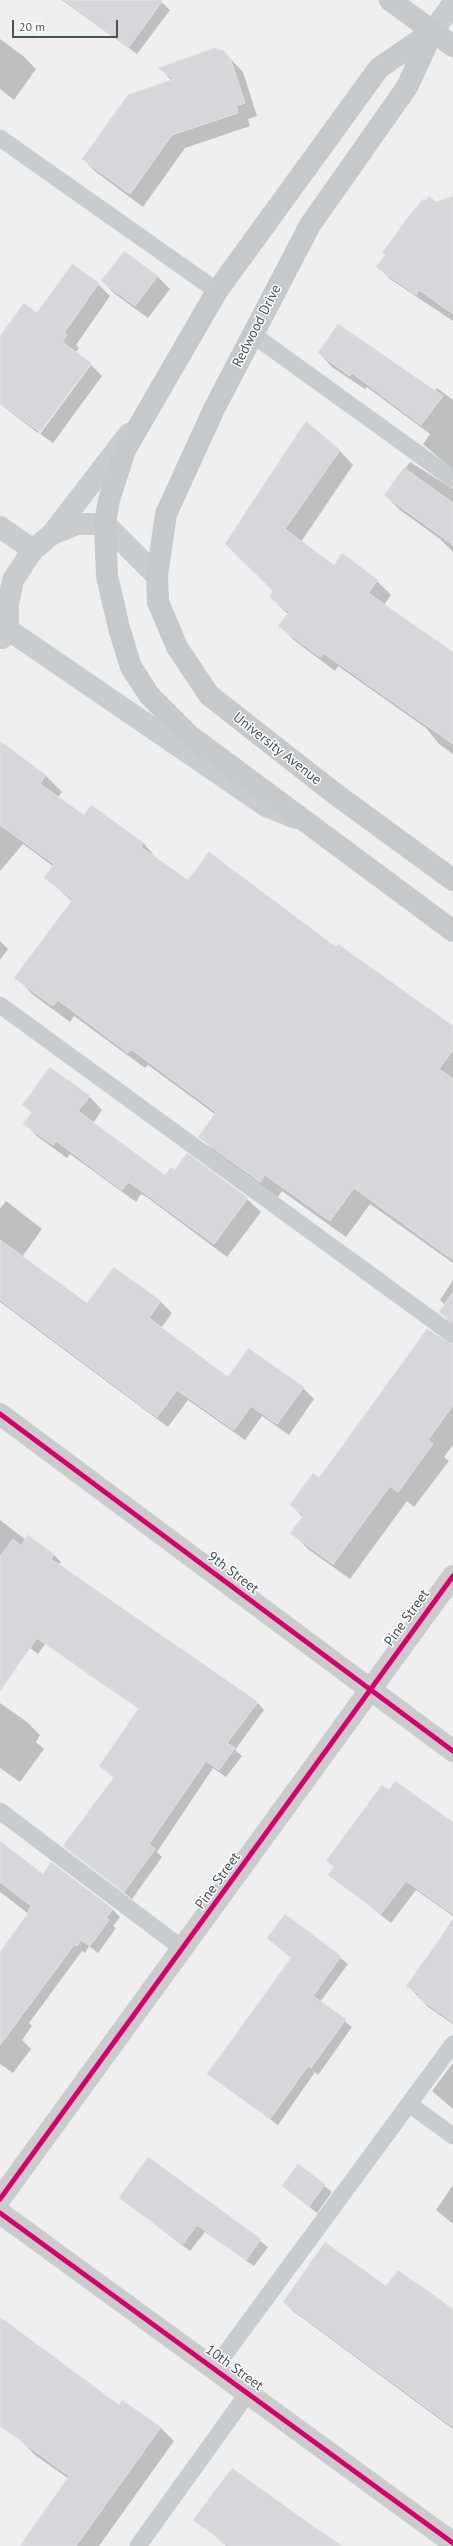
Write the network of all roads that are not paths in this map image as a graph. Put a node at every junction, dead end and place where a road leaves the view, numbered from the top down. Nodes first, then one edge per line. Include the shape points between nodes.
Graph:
1 (390, 0) edge
2 (453, 4) edge
3 (433, 31) junction
4 (453, 46) edge
5 (0, 138) edge
6 (217, 291) junction
7 (252, 334) junction
8 (146, 413) junction
9 (453, 479) edge
10 (105, 524) junction
11 (0, 527) edge
12 (52, 534) junction
13 (32, 550) junction
14 (157, 576) junction
15 (3, 631) edge
16 (305, 822) junction
17 (453, 880) edge
18 (453, 931) edge
19 (0, 1005) edge
20 (453, 1335) edge
21 (0, 1414) edge
22 (453, 1576) edge
23 (370, 1690) junction
24 (453, 1751) edge
25 (0, 1811) edge
26 (183, 1949) junction
27 (453, 2044) edge
28 (409, 2104) junction
29 (453, 2136) edge
30 (0, 2199) edge
31 (0, 2213) edge
32 (214, 2369) junction
33 (248, 2393) junction
34 (453, 2543) edge
35 (138, 2546) edge

1 - 3 main road
2 - 3 street, Redwood Drive
3 - 4 main road
3 - 6 main road, Redwood Drive via 379,68
3 - 7 main road, Redwood Drive via 407,87 310,225
5 - 6 lane
6 - 8 main road, Redwood Drive
7 - 9 lane
7 - 14 main road, Redwood Drive via 166,514
8 - 10 main road, Redwood Drive via 125,450 108,500
8 - 12 street, Redwood Drive
10 - 12 street, Redwood Drive via 77,524
10 - 14 street
10 - 16 main road via 107,576 119,628 131,667 149,695 189,735 270,793
11 - 13 street
12 - 13 street, Redwood Drive
13 - 15 street, Redwood Drive via 13,580
14 - 17 main road, University Avenue via 158,602 177,647 210,695 334,793
15 - 16 street via 266,806
16 - 18 main road
19 - 20 lane
21 - 23 street, 9th Street
22 - 23 street, Pine Street
23 - 24 street, 9th Street
23 - 26 street, Pine Street
25 - 26 lane
26 - 30 street, Pine Street
27 - 28 lane
28 - 29 lane
28 - 32 lane
31 - 32 street, 10th Street
32 - 33 street, 10th Street
33 - 34 street, 10th Street
33 - 35 lane

